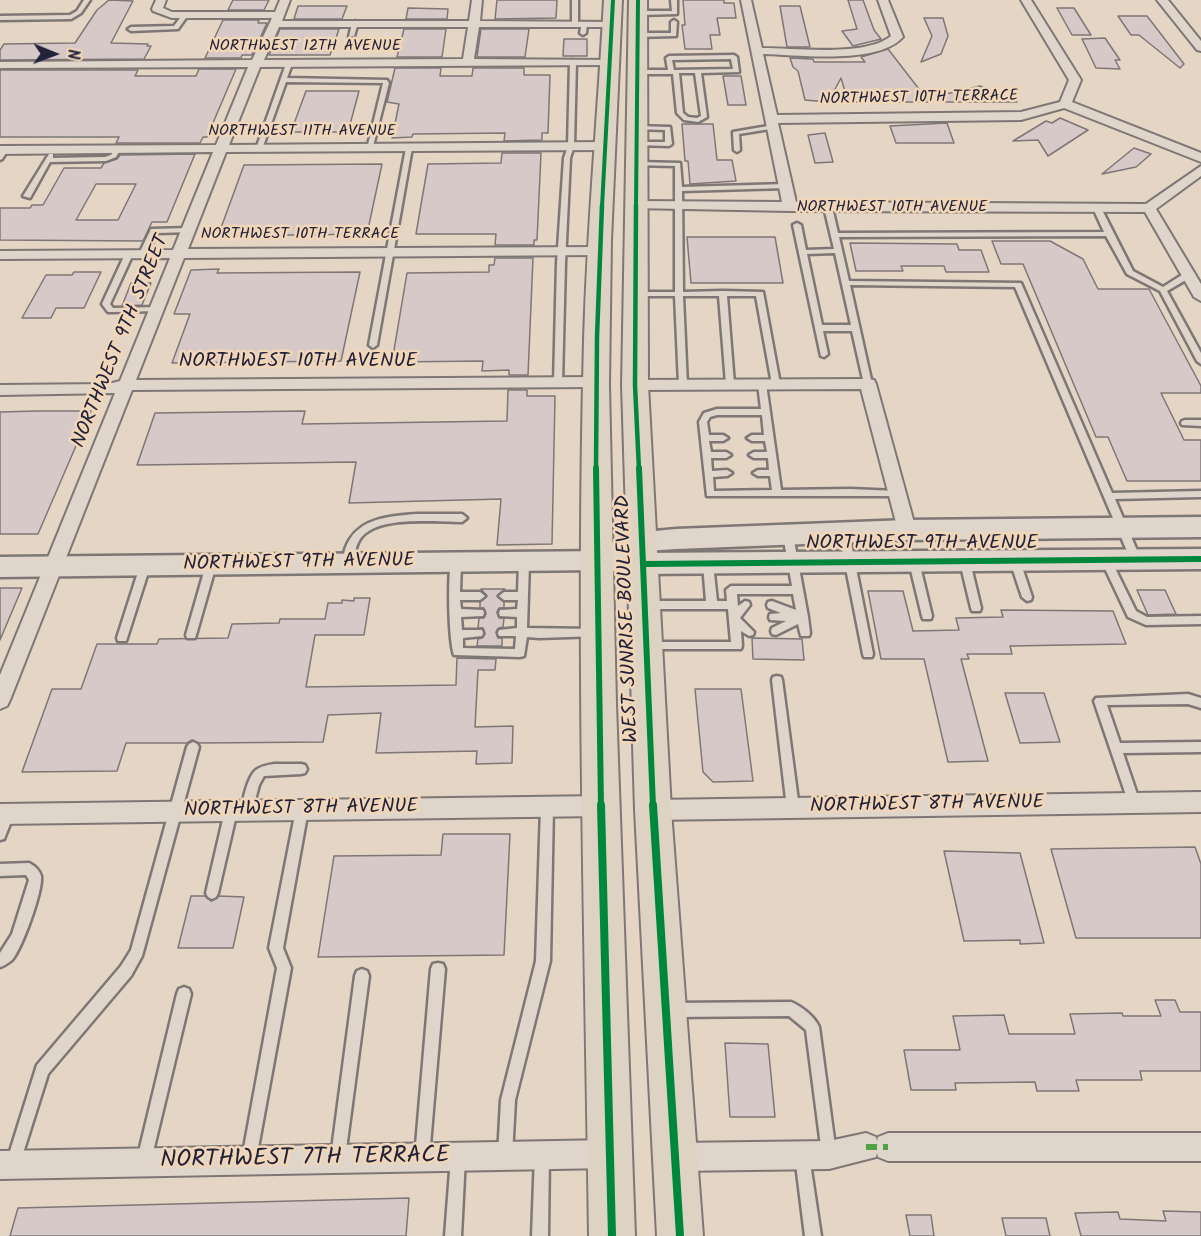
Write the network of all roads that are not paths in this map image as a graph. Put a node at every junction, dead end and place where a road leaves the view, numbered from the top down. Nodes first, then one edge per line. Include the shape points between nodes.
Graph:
1 (87, 0) edge
2 (477, 0) edge
3 (575, 0) edge
4 (613, 0) edge
5 (674, 0) edge
6 (746, 0) edge
7 (883, 0) edge
8 (1026, 0) edge
9 (1162, 0) edge
10 (160, 6) edge
11 (279, 13) edge
12 (185, 15) junction
13 (638, 16) edge
14 (0, 18) edge
15 (674, 22) dead end
16 (355, 23) junction
17 (473, 24) junction
18 (612, 24) junction
19 (580, 27) junction
20 (131, 29) dead end
21 (351, 36) dead end
22 (1201, 48) edge
23 (757, 51) junction
24 (573, 62) junction
25 (609, 62) junction
26 (468, 63) junction
27 (255, 64) junction
28 (289, 64) junction
29 (0, 65) edge
30 (673, 71) junction
31 (698, 71) junction
32 (637, 72) junction
33 (284, 80) junction
34 (1065, 104) junction
35 (773, 123) junction
36 (636, 145) junction
37 (571, 146) junction
38 (605, 146) junction
39 (370, 148) junction
40 (409, 148) junction
41 (259, 149) junction
42 (220, 150) junction
43 (737, 150) dead end
44 (2, 153) edge
45 (51, 155) junction
46 (1201, 158) edge
47 (1201, 170) edge
48 (602, 182) junction
49 (786, 186) junction
50 (711, 188) junction
51 (679, 189) junction
52 (27, 196) dead end
53 (636, 206) junction
54 (677, 206) junction
55 (714, 206) junction
56 (790, 207) junction
57 (828, 207) junction
58 (1096, 208) junction
59 (1149, 208) junction
60 (797, 225) dead end
61 (189, 230) junction
62 (1109, 234) junction
63 (834, 235) junction
64 (599, 251) junction
65 (838, 251) junction
66 (563, 252) junction
67 (803, 252) junction
68 (389, 253) junction
69 (136, 254) junction
70 (180, 254) junction
71 (0, 255) edge
72 (1188, 275) junction
73 (845, 283) junction
74 (1163, 290) junction
75 (723, 293) junction
76 (635, 294) junction
77 (679, 294) junction
78 (1201, 297) edge
79 (158, 309) junction
80 (818, 328) junction
81 (855, 328) junction
82 (373, 345) dead end
83 (824, 354) dead end
84 (1201, 361) edge
85 (558, 382) junction
86 (596, 382) junction
87 (730, 384) junction
88 (769, 384) junction
89 (868, 384) junction
90 (635, 385) junction
91 (683, 385) junction
92 (127, 386) junction
93 (0, 390) edge
94 (766, 412) junction
95 (1185, 423) dead end
96 (1201, 423) edge
97 (705, 438) junction
98 (723, 438) dead end
99 (752, 438) dead end
100 (769, 438) junction
101 (726, 454) dead end
102 (754, 454) dead end
103 (772, 454) junction
104 (706, 455) junction
105 (727, 473) dead end
106 (758, 473) dead end
107 (774, 473) junction
108 (708, 474) junction
109 (777, 493) junction
110 (897, 494) junction
111 (1201, 494) edge
112 (1109, 496) junction
113 (462, 518) dead end
114 (1201, 527) edge
115 (1123, 528) junction
116 (907, 530) junction
117 (844, 533) junction
118 (788, 535) junction
119 (643, 552) junction
120 (597, 560) junction
121 (1106, 560) junction
122 (1136, 560) junction
123 (524, 561) junction
124 (1015, 561) junction
125 (456, 562) junction
126 (914, 562) junction
127 (965, 562) junction
128 (348, 563) junction
129 (794, 563) junction
130 (851, 563) junction
131 (708, 564) junction
132 (1199, 564) edge
133 (211, 565) junction
134 (146, 566) junction
135 (0, 567) edge
136 (53, 567) junction
137 (798, 590) junction
138 (455, 596) junction
139 (480, 596) dead end
140 (504, 596) dead end
141 (522, 596) junction
142 (1027, 597) dead end
143 (645, 605) junction
144 (712, 605) junction
145 (745, 605) dead end
146 (772, 605) dead end
147 (733, 606) junction
148 (976, 608) dead end
149 (456, 613) junction
150 (479, 613) dead end
151 (504, 613) dead end
152 (522, 613) junction
153 (927, 616) dead end
154 (747, 617) dead end
155 (774, 617) dead end
156 (802, 617) junction
157 (734, 618) junction
158 (1201, 620) edge
159 (776, 631) dead end
160 (522, 632) junction
161 (749, 632) dead end
162 (478, 633) dead end
163 (503, 633) dead end
164 (599, 633) junction
165 (805, 633) dead end
166 (456, 634) junction
167 (191, 635) dead end
168 (122, 638) dead end
169 (646, 646) junction
170 (868, 654) dead end
171 (777, 680) dead end
172 (0, 700) edge
173 (1201, 703) edge
174 (193, 747) dead end
175 (1201, 747) edge
176 (1116, 748) junction
177 (301, 769) dead end
178 (1201, 802) edge
179 (1134, 803) junction
180 (602, 806) junction
181 (547, 807) junction
182 (793, 807) junction
183 (303, 810) junction
184 (653, 810) junction
185 (239, 811) junction
186 (175, 812) junction
187 (4, 814) edge
188 (0, 835) edge
189 (0, 870) edge
190 (212, 893) dead end
191 (0, 961) edge
192 (438, 969) dead end
193 (362, 976) dead end
194 (184, 994) dead end
195 (666, 1010) junction
196 (1201, 1147) edge
197 (610, 1154) junction
198 (542, 1155) junction
199 (802, 1155) junction
200 (829, 1155) junction
201 (505, 1156) junction
202 (458, 1157) junction
203 (676, 1157) junction
204 (422, 1158) junction
205 (338, 1159) junction
206 (249, 1160) junction
207 (144, 1162) junction
208 (7, 1165) edge
209 (453, 1236) edge
210 (540, 1236) edge
211 (612, 1236) edge
212 (680, 1236) edge
213 (813, 1236) edge

1 - 14 lane via 71,17
2 - 17 street
3 - 19 lane
4 - 18 main road, WEST SUNRISE BOULEVARD
5 - 13 lane via 675,13
6 - 23 street
7 - 23 street via 897,37 885,46 865,52
8 - 34 street via 1075,80
9 - 22 street
10 - 12 street via 172,15
11 - 12 street
11 - 16 street
11 - 27 street, NORTHWEST 9TH STREET
12 - 20 lane via 176,28
13 - 15 lane via 674,35
13 - 32 main road, WEST SUNRISE BOULEVARD
16 - 17 street
16 - 21 lane
17 - 19 street
17 - 26 street
18 - 19 street
18 - 25 main road, WEST SUNRISE BOULEVARD
23 - 35 street
24 - 25 street, NORTHWEST 12TH AVENUE
24 - 26 street, NORTHWEST 12TH AVENUE
24 - 37 lane
25 - 38 main road, WEST SUNRISE BOULEVARD
26 - 28 street, NORTHWEST 12TH AVENUE
27 - 28 street, NORTHWEST 12TH AVENUE
27 - 29 street, NORTHWEST 12TH AVENUE
27 - 42 street, NORTHWEST 9TH STREET
28 - 33 lane
30 - 31 lane
30 - 31 lane via 680,113 686,119 699,120 704,117
30 - 31 lane via 669,58 734,57 737,70
30 - 32 lane
32 - 36 main road, WEST SUNRISE BOULEVARD
33 - 39 lane via 385,81
33 - 41 lane
34 - 35 street, NORTHWEST 10TH TERRACE via 1021,116
34 - 46 street
35 - 43 lane via 735,133
35 - 49 street
36 - 51 lane via 678,164
36 - 53 main road, WEST SUNRISE BOULEVARD
37 - 38 street, NORTHWEST 11TH AVENUE
37 - 40 street, NORTHWEST 11TH AVENUE
37 - 66 lane via 567,158
38 - 48 main road, WEST SUNRISE BOULEVARD
39 - 40 street, NORTHWEST 11TH AVENUE
39 - 41 street, NORTHWEST 11TH AVENUE
40 - 68 lane
41 - 42 street, NORTHWEST 11TH AVENUE
42 - 45 street, NORTHWEST 11TH AVENUE via 117,150
42 - 61 street, NORTHWEST 9TH STREET
44 - 45 street, NORTHWEST 11TH AVENUE
45 - 52 lane
47 - 59 street
48 - 53 main road via 620,202
48 - 64 main road, WEST SUNRISE BOULEVARD
49 - 50 lane
49 - 56 street
50 - 51 lane
50 - 55 lane
51 - 54 lane
53 - 54 street, NORTHWEST 10TH AVENUE
53 - 76 main road, WEST SUNRISE BOULEVARD
54 - 55 street, NORTHWEST 10TH AVENUE
54 - 77 lane
55 - 56 street, NORTHWEST 10TH AVENUE
56 - 57 street, NORTHWEST 10TH AVENUE
57 - 58 street, NORTHWEST 10TH AVENUE
57 - 63 lane
58 - 59 street, NORTHWEST 10TH AVENUE
58 - 62 lane
59 - 72 street
60 - 67 lane
61 - 69 lane via 154,231
61 - 70 street, NORTHWEST 9TH STREET
62 - 63 lane
62 - 74 lane via 1130,272
63 - 65 lane
64 - 66 street, NORTHWEST 10TH TERRACE
64 - 86 main road, WEST SUNRISE BOULEVARD
65 - 67 lane
65 - 73 lane
66 - 68 street, NORTHWEST 10TH TERRACE
66 - 85 lane
67 - 80 lane
68 - 70 street, NORTHWEST 10TH TERRACE
68 - 82 lane
69 - 70 street, NORTHWEST 10TH TERRACE
69 - 71 street, NORTHWEST 10TH TERRACE
69 - 79 lane via 106,304 111,310
70 - 79 street, NORTHWEST 9TH STREET
72 - 74 lane
72 - 78 street
73 - 81 lane
73 - 112 lane via 1018,285
74 - 84 lane
75 - 77 lane
75 - 87 lane
75 - 88 lane via 762,296
76 - 77 lane
76 - 90 main road, WEST SUNRISE BOULEVARD
77 - 91 lane
79 - 92 street, NORTHWEST 9TH STREET
80 - 81 lane
80 - 83 lane
81 - 89 lane
85 - 86 street, NORTHWEST 10TH AVENUE
85 - 92 street, NORTHWEST 10TH AVENUE
86 - 120 main road, WEST SUNRISE BOULEVARD
87 - 88 street
87 - 91 street
88 - 89 street
88 - 94 lane
89 - 110 street
90 - 91 street
90 - 119 main road, WEST SUNRISE BOULEVARD
92 - 93 street, NORTHWEST 10TH AVENUE
92 - 136 street, NORTHWEST 9TH STREET
94 - 97 lane via 707,414 703,422
94 - 100 lane
95 - 96 lane
97 - 98 lane
97 - 104 lane
99 - 100 lane
100 - 103 lane
101 - 104 lane
102 - 103 lane
103 - 107 lane
104 - 108 lane
105 - 108 lane
106 - 107 lane
107 - 109 lane
108 - 109 lane via 710,494
109 - 110 lane
110 - 116 street
111 - 112 lane
112 - 115 lane
113 - 128 lane via 380,520 356,537
114 - 115 main road, NORTHWEST 9TH AVENUE
115 - 116 main road, NORTHWEST 9TH AVENUE
115 - 122 lane
116 - 117 main road, NORTHWEST 9TH AVENUE
117 - 118 main road, NORTHWEST 9TH AVENUE
117 - 130 lane
118 - 119 main road, NORTHWEST 9TH AVENUE
118 - 129 lane
119 - 120 main road, NORTHWEST 9TH AVENUE
119 - 131 main road, NORTHWEST 9TH AVENUE
119 - 143 main road, WEST SUNRISE BOULEVARD
120 - 123 main road, NORTHWEST 9TH AVENUE
120 - 164 main road, WEST SUNRISE BOULEVARD
121 - 122 main road, NORTHWEST 9TH AVENUE
121 - 124 main road, NORTHWEST 9TH AVENUE
121 - 158 lane via 1132,614 1146,621
122 - 132 main road, NORTHWEST 9TH AVENUE
123 - 125 main road, NORTHWEST 9TH AVENUE
123 - 141 lane
124 - 127 main road, NORTHWEST 9TH AVENUE
124 - 142 lane
125 - 128 main road, NORTHWEST 9TH AVENUE
125 - 138 lane
126 - 127 main road, NORTHWEST 9TH AVENUE
126 - 130 main road, NORTHWEST 9TH AVENUE
126 - 153 lane
127 - 148 lane
128 - 133 main road, NORTHWEST 9TH AVENUE
129 - 130 main road, NORTHWEST 9TH AVENUE
129 - 131 main road, NORTHWEST 9TH AVENUE
129 - 137 lane
130 - 170 lane
131 - 144 lane
133 - 134 main road, NORTHWEST 9TH AVENUE
133 - 167 lane
134 - 136 main road, NORTHWEST 9TH AVENUE
134 - 168 lane
135 - 136 main road, NORTHWEST 9TH AVENUE
136 - 172 street, NORTHWEST 9TH STREET
137 - 147 lane via 731,590
137 - 156 lane
138 - 139 lane
138 - 149 lane
140 - 141 lane
141 - 152 lane
143 - 144 lane
143 - 169 main road, WEST SUNRISE BOULEVARD
144 - 147 lane
145 - 157 lane
146 - 156 lane
147 - 157 lane
149 - 150 lane
149 - 166 lane
151 - 152 lane
152 - 160 lane
154 - 157 lane
155 - 156 lane
156 - 159 lane
156 - 165 lane
157 - 161 lane
157 - 169 lane via 737,646
160 - 163 lane
160 - 164 lane
160 - 166 lane via 520,653 458,652
162 - 166 lane
164 - 180 main road, WEST SUNRISE BOULEVARD
169 - 184 main road, WEST SUNRISE BOULEVARD
171 - 182 lane
173 - 176 lane via 1188,699 1100,701
174 - 186 lane
175 - 176 lane
176 - 179 lane
177 - 185 lane via 259,772
178 - 179 street, NORTHWEST 8TH AVENUE
179 - 182 street, NORTHWEST 8TH AVENUE
180 - 181 street, NORTHWEST 8TH AVENUE
180 - 197 main road, WEST SUNRISE BOULEVARD
181 - 183 street, NORTHWEST 8TH AVENUE
181 - 201 lane via 543,961 508,1100
182 - 184 street, NORTHWEST 8TH AVENUE
183 - 185 street, NORTHWEST 8TH AVENUE
183 - 206 lane via 276,948 284,968
184 - 195 main road, WEST SUNRISE BOULEVARD
185 - 186 street, NORTHWEST 8TH AVENUE
185 - 190 lane
186 - 187 street, NORTHWEST 8TH AVENUE
186 - 208 lane via 137,952 42,1070
187 - 188 lane
189 - 191 lane via 29,869 35,880 13,947
192 - 204 lane
193 - 205 lane
194 - 207 lane
195 - 200 lane via 791,1009 812,1027
195 - 203 main road, WEST SUNRISE BOULEVARD
196 - 200 street via 877,1147
197 - 198 street, NORTHWEST 7TH TERRACE
197 - 211 main road, WEST SUNRISE BOULEVARD
198 - 201 street, NORTHWEST 7TH TERRACE
198 - 210 lane
199 - 200 street
199 - 203 street
199 - 213 lane
201 - 202 street, NORTHWEST 7TH TERRACE
202 - 204 street, NORTHWEST 7TH TERRACE
202 - 209 lane
203 - 212 main road, WEST SUNRISE BOULEVARD
204 - 205 street, NORTHWEST 7TH TERRACE
205 - 206 street, NORTHWEST 7TH TERRACE
206 - 207 street, NORTHWEST 7TH TERRACE
207 - 208 street, NORTHWEST 7TH TERRACE

